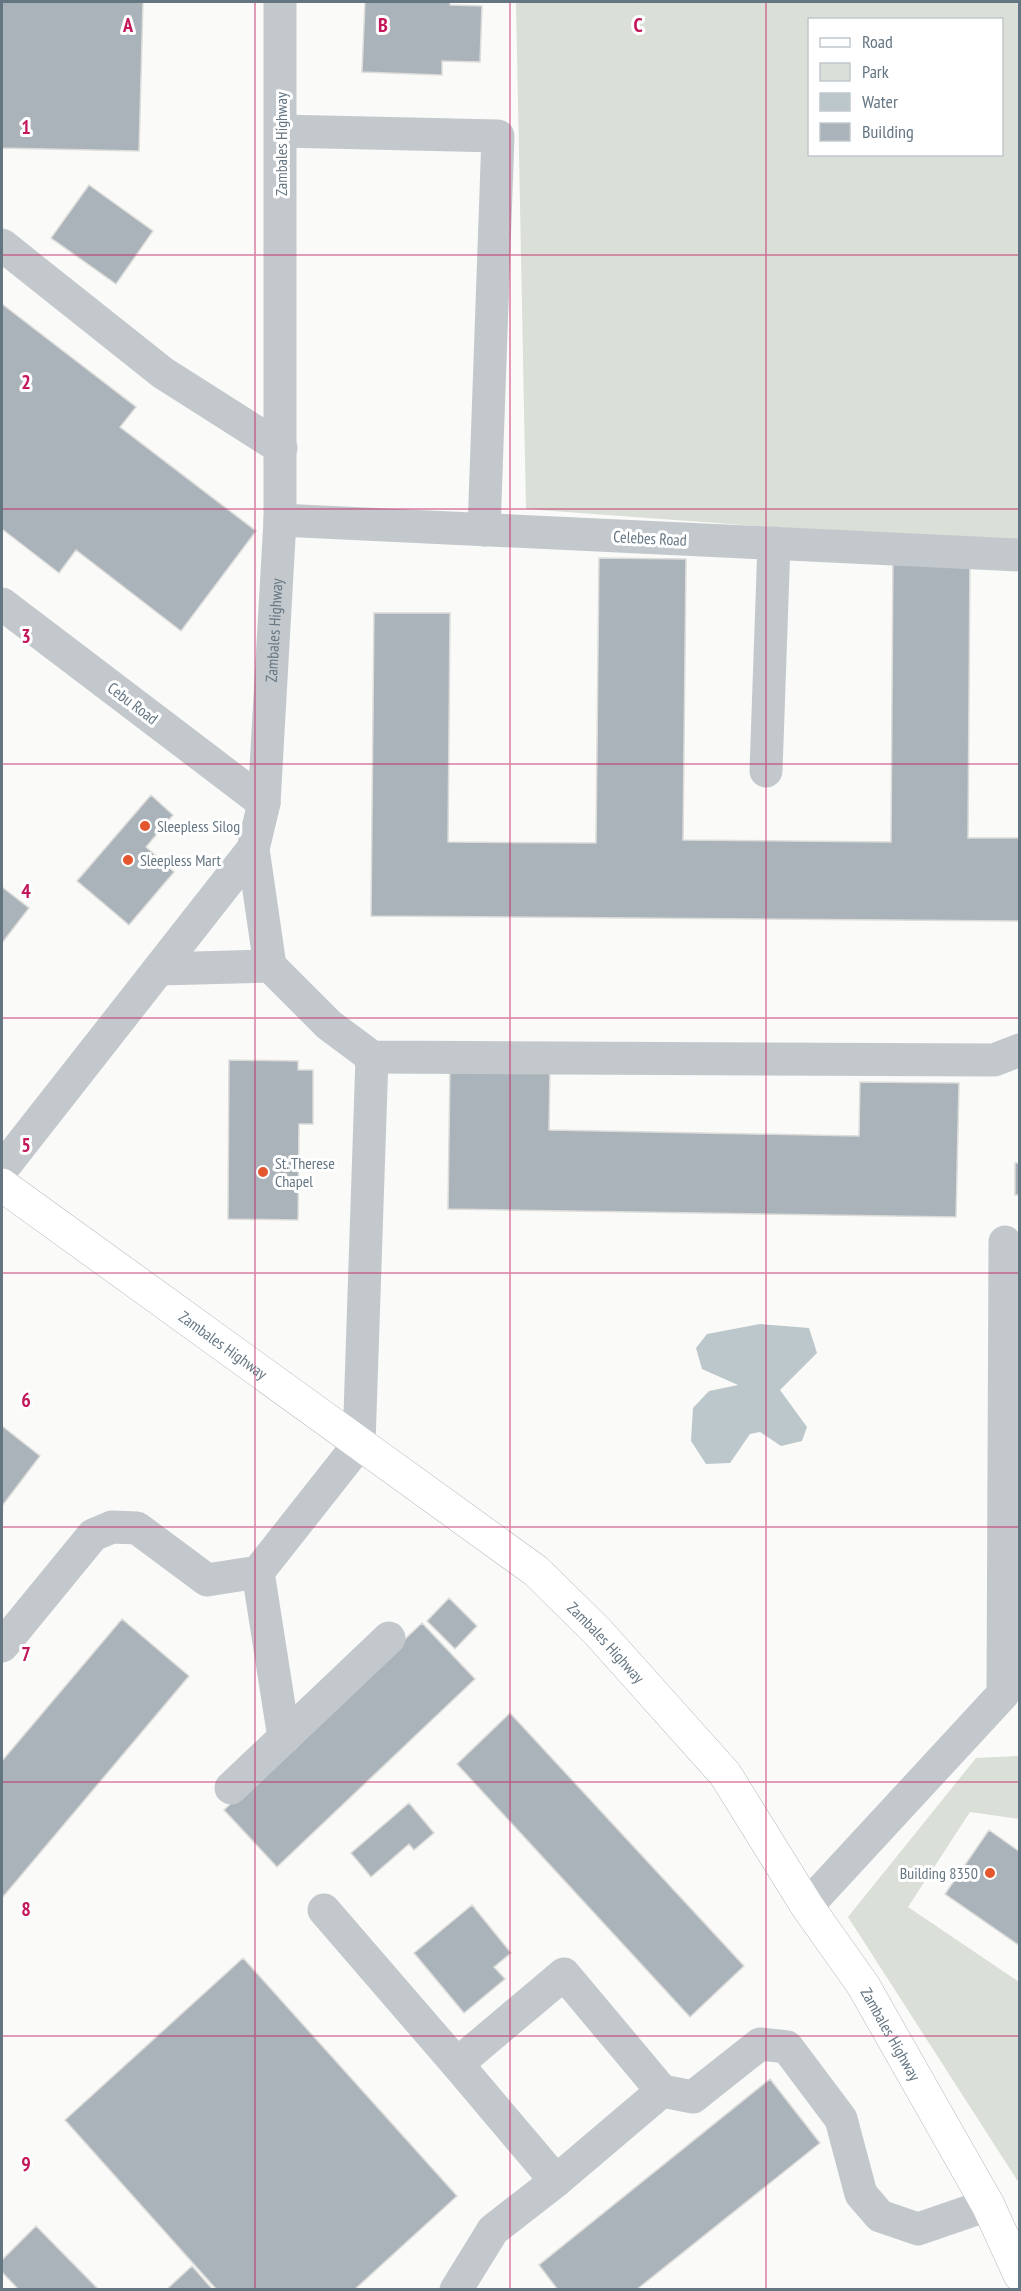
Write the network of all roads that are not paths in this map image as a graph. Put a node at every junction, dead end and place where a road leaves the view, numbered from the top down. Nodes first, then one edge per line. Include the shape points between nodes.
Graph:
1 (280, 2) edge
2 (281, 131) junction
3 (2, 245) edge
4 (281, 448) junction
5 (280, 520) junction
6 (484, 530) junction
7 (774, 543) junction
8 (1020, 555) edge
9 (2, 604) edge
10 (766, 771) dead end
11 (264, 803) junction
12 (253, 849) junction
13 (270, 966) junction
14 (159, 969) junction
15 (1020, 1050) edge
16 (372, 1057) junction
17 (2, 1169) edge
18 (2, 1185) edge
19 (1005, 1242) dead end
20 (360, 1444) junction
21 (258, 1572) junction
22 (389, 1638) dead end
23 (2, 1646) edge
24 (1011, 1694) edge
25 (284, 1738) junction
26 (231, 1788) dead end
27 (807, 1906) junction
28 (324, 1910) dead end
29 (458, 2064) junction
30 (662, 2091) junction
31 (556, 2181) junction
32 (988, 2205) junction
33 (1020, 2275) edge
34 (456, 2289) edge

1 - 2 street, Zambales Highway
2 - 4 street, Zambales Highway
2 - 6 street via 498,135
3 - 4 street via 163,373
4 - 5 street, Zambales Highway
5 - 6 street, Celebes Road
5 - 11 street, Zambales Highway
6 - 7 street, Celebes Road
7 - 8 street, Celebes Road
7 - 10 street
9 - 11 street, Cebu Road
11 - 12 street, Zambales Highway
12 - 13 street
12 - 14 street, Zambales Highway
13 - 14 street
13 - 16 street via 329,1025
14 - 17 street, Zambales Highway
15 - 16 street via 994,1060
16 - 20 street
18 - 20 main road, Zambales Highway
19 - 24 street
20 - 21 street
20 - 27 main road, Zambales Highway via 536,1571 597,1631 725,1774
21 - 23 street via 207,1580 137,1528 112,1527 93,1535
21 - 25 street
22 - 25 street
24 - 27 street
25 - 26 street
27 - 32 main road, Zambales Highway via 863,1985
28 - 29 street
29 - 30 street via 564,1974
29 - 31 street
30 - 31 street
30 - 32 street via 693,2097 760,2044 787,2047 841,2119 861,2194 880,2216 918,2229
31 - 34 street via 493,2230
32 - 33 main road, Zambales Highway

